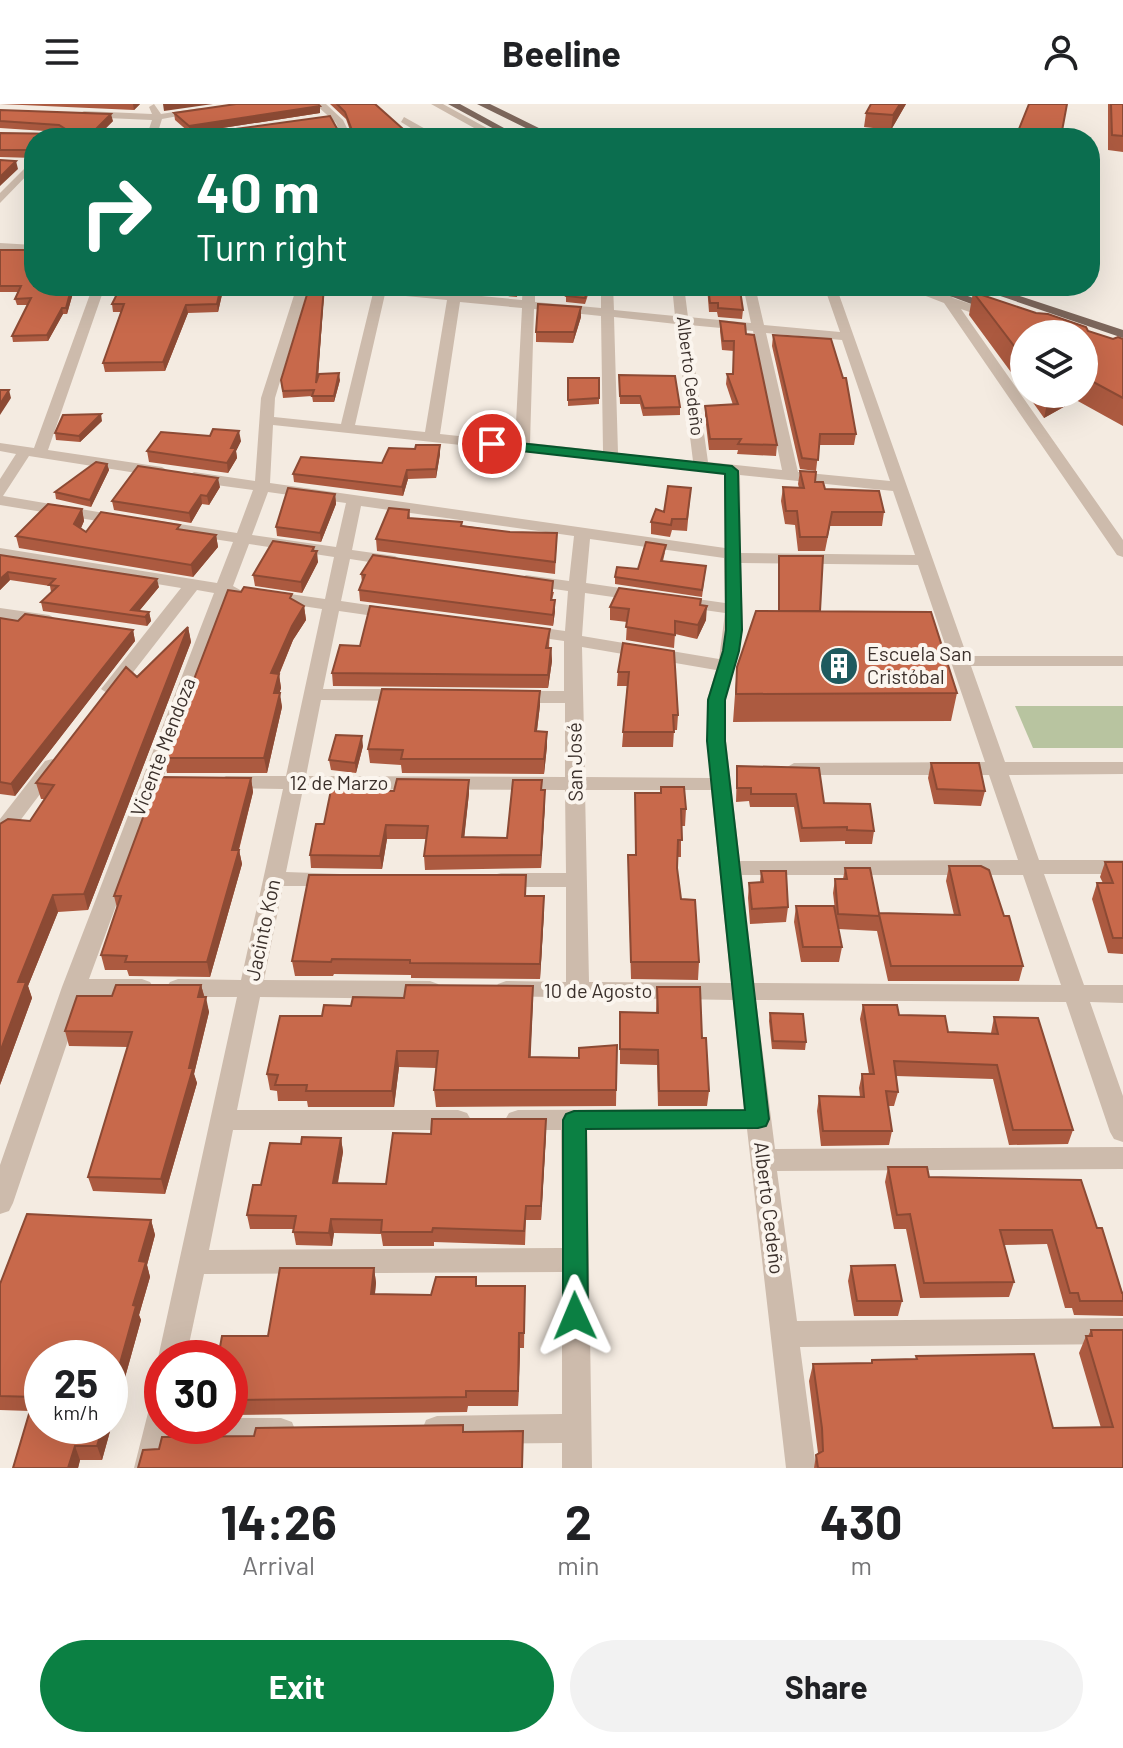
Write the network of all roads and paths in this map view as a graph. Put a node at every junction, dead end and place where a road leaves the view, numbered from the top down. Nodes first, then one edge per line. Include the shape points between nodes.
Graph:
1 (152, 104) edge
2 (320, 104) edge
3 (436, 104) edge
4 (453, 104) edge
5 (482, 104) edge
6 (214, 109) edge
7 (79, 114) edge
8 (158, 117) junction
9 (335, 117) junction
10 (320, 119) edge
11 (404, 120) dead end
12 (154, 128) edge
13 (341, 128) edge
14 (417, 128) edge
15 (488, 128) edge
16 (492, 128) edge
17 (533, 128) edge
18 (11, 162) edge
19 (24, 163) edge
20 (24, 172) edge
21 (5, 188) edge
22 (0, 200) edge
23 (0, 248) edge
24 (24, 249) edge
25 (95, 296) edge
26 (300, 296) edge
27 (379, 296) edge
28 (443, 296) edge
29 (528, 296) edge
30 (607, 296) edge
31 (680, 296) edge
32 (751, 296) edge
33 (833, 296) edge
34 (941, 296) edge
35 (949, 296) edge
36 (1007, 296) edge
37 (454, 297) junction
38 (528, 305) junction
39 (607, 314) junction
40 (1016, 320) edge
41 (684, 322) junction
42 (759, 329) junction
43 (1123, 334) edge
44 (847, 337) junction
45 (266, 420) junction
46 (347, 428) junction
47 (432, 437) junction
48 (0, 447) edge
49 (522, 447) junction
50 (32, 452) junction
51 (611, 457) junction
52 (701, 467) junction
53 (732, 471) junction
54 (791, 476) junction
55 (262, 487) junction
56 (899, 487) junction
57 (0, 492) edge
58 (0, 500) edge
59 (354, 501) junction
60 (582, 533) junction
61 (242, 539) junction
62 (1123, 552) edge
63 (0, 553) edge
64 (342, 553) junction
65 (732, 556) junction
66 (924, 560) junction
67 (420, 565) edge
68 (514, 578) edge
69 (192, 585) junction
70 (577, 587) junction
71 (222, 590) junction
72 (331, 605) junction
73 (0, 613) edge
74 (407, 615) edge
75 (61, 622) edge
76 (738, 623) junction
77 (497, 627) edge
78 (574, 638) junction
79 (959, 661) junction
80 (1123, 661) edge
81 (726, 666) junction
82 (313, 694) junction
83 (421, 695) edge
84 (497, 696) edge
85 (574, 697) junction
86 (95, 709) edge
87 (66, 746) edge
88 (997, 767) junction
89 (1123, 768) edge
90 (780, 769) edge
91 (724, 774) junction
92 (150, 782) junction
93 (179, 782) edge
94 (208, 782) edge
95 (295, 783) junction
96 (575, 784) junction
97 (0, 833) edge
98 (1032, 866) junction
99 (1123, 867) edge
100 (730, 868) junction
101 (273, 879) junction
102 (353, 880) edge
103 (481, 880) edge
104 (577, 880) junction
105 (74, 987) junction
106 (250, 990) junction
107 (453, 990) edge
108 (484, 990) edge
109 (578, 990) junction
110 (744, 992) junction
111 (1074, 993) junction
112 (1123, 994) edge
113 (758, 1119) junction
114 (222, 1120) junction
115 (574, 1120) junction
116 (1123, 1132) edge
117 (1123, 1158) edge
118 (763, 1160) junction
119 (0, 1203) edge
120 (575, 1260) junction
121 (191, 1262) junction
122 (1123, 1331) edge
123 (785, 1334) junction
124 (176, 1340) edge
125 (248, 1427) edge
126 (576, 1428) junction
127 (405, 1430) edge
128 (312, 1432) edge
129 (154, 1444) edge
130 (149, 1468) edge
131 (577, 1468) edge
132 (801, 1468) edge

1 - 8 street
2 - 9 street
3 - 15 street
4 - 16 main road
5 - 17 main road
6 - 8 street
7 - 8 street
8 - 12 street
9 - 10 street
9 - 13 street
11 - 14 street
18 - 19 street
20 - 21 street
21 - 22 street
23 - 24 street
25 - 50 street
26 - 45 street, Vicente Mendoza
27 - 46 street
28 - 37 street
29 - 38 street
30 - 39 street
31 - 41 street, Alberto Cedeño
32 - 42 street
33 - 44 street
34 - 62 street
35 - 40 main road
36 - 43 main road
37 - 38 street
37 - 47 street
38 - 39 street
38 - 49 street
39 - 41 street
39 - 51 street
41 - 42 street
41 - 52 street, Alberto Cedeño
42 - 44 street
42 - 54 street
44 - 56 street
45 - 46 street
45 - 55 street, Vicente Mendoza
46 - 47 street
47 - 49 street
48 - 50 street
49 - 51 street
50 - 55 street
50 - 57 street
51 - 52 street
52 - 53 street
53 - 54 street
53 - 65 street, Alberto Cedeño
54 - 56 street
55 - 59 street
55 - 61 street, Vicente Mendoza
56 - 66 street
58 - 61 street
59 - 60 street
59 - 64 street, Jacinto Kon
60 - 65 street
60 - 70 street, San José
61 - 64 street
61 - 71 street, Vicente Mendoza
63 - 69 street
64 - 67 street
64 - 72 street, Jacinto Kon
65 - 66 street
65 - 76 street, Alberto Cedeño
66 - 79 street via 941,632
68 - 70 street
69 - 71 street
69 - 86 street via 144,634
70 - 76 street
70 - 78 street, San José
71 - 72 street
71 - 92 street, Vicente Mendoza
72 - 74 street
72 - 82 street, Jacinto Kon
73 - 75 street
76 - 81 street, Alberto Cedeño
77 - 78 street
78 - 81 street
78 - 85 street, San José
79 - 80 street
79 - 88 street
81 - 91 street, Alberto Cedeño via 716,700
82 - 83 street
82 - 95 street, Jacinto Kon
84 - 85 street
85 - 96 street, San José
87 - 97 street
88 - 89 street
88 - 90 street
88 - 98 street
91 - 96 street, 12 de Marzo
91 - 100 street, Alberto Cedeño
92 - 93 street
92 - 105 street, Vicente Mendoza
94 - 95 street, 12 de Marzo
95 - 96 street, 12 de Marzo
95 - 101 street, Jacinto Kon
96 - 104 street, San José
98 - 99 street
98 - 100 street
98 - 111 street
100 - 110 street, Alberto Cedeño
101 - 102 street
101 - 106 street, Jacinto Kon
103 - 104 street
104 - 109 street, San José
105 - 106 street
105 - 119 street, Vicente Mendoza
106 - 107 street
106 - 114 street, Jacinto Kon
108 - 109 street, 10 de Agosto
109 - 110 street, 10 de Agosto
110 - 111 street, 10 de Agosto
110 - 113 street, Alberto Cedeño
111 - 112 street, 10 de Agosto
111 - 116 street
113 - 115 street
113 - 118 street, Alberto Cedeño
114 - 115 street
114 - 121 street, Jacinto Kon
115 - 120 street
117 - 118 street
118 - 123 street, Alberto Cedeño
120 - 121 street
120 - 126 street
121 - 124 street, Jacinto Kon
122 - 123 street
123 - 132 street, Alberto Cedeño
125 - 128 street
126 - 127 street
126 - 131 street
129 - 130 street

